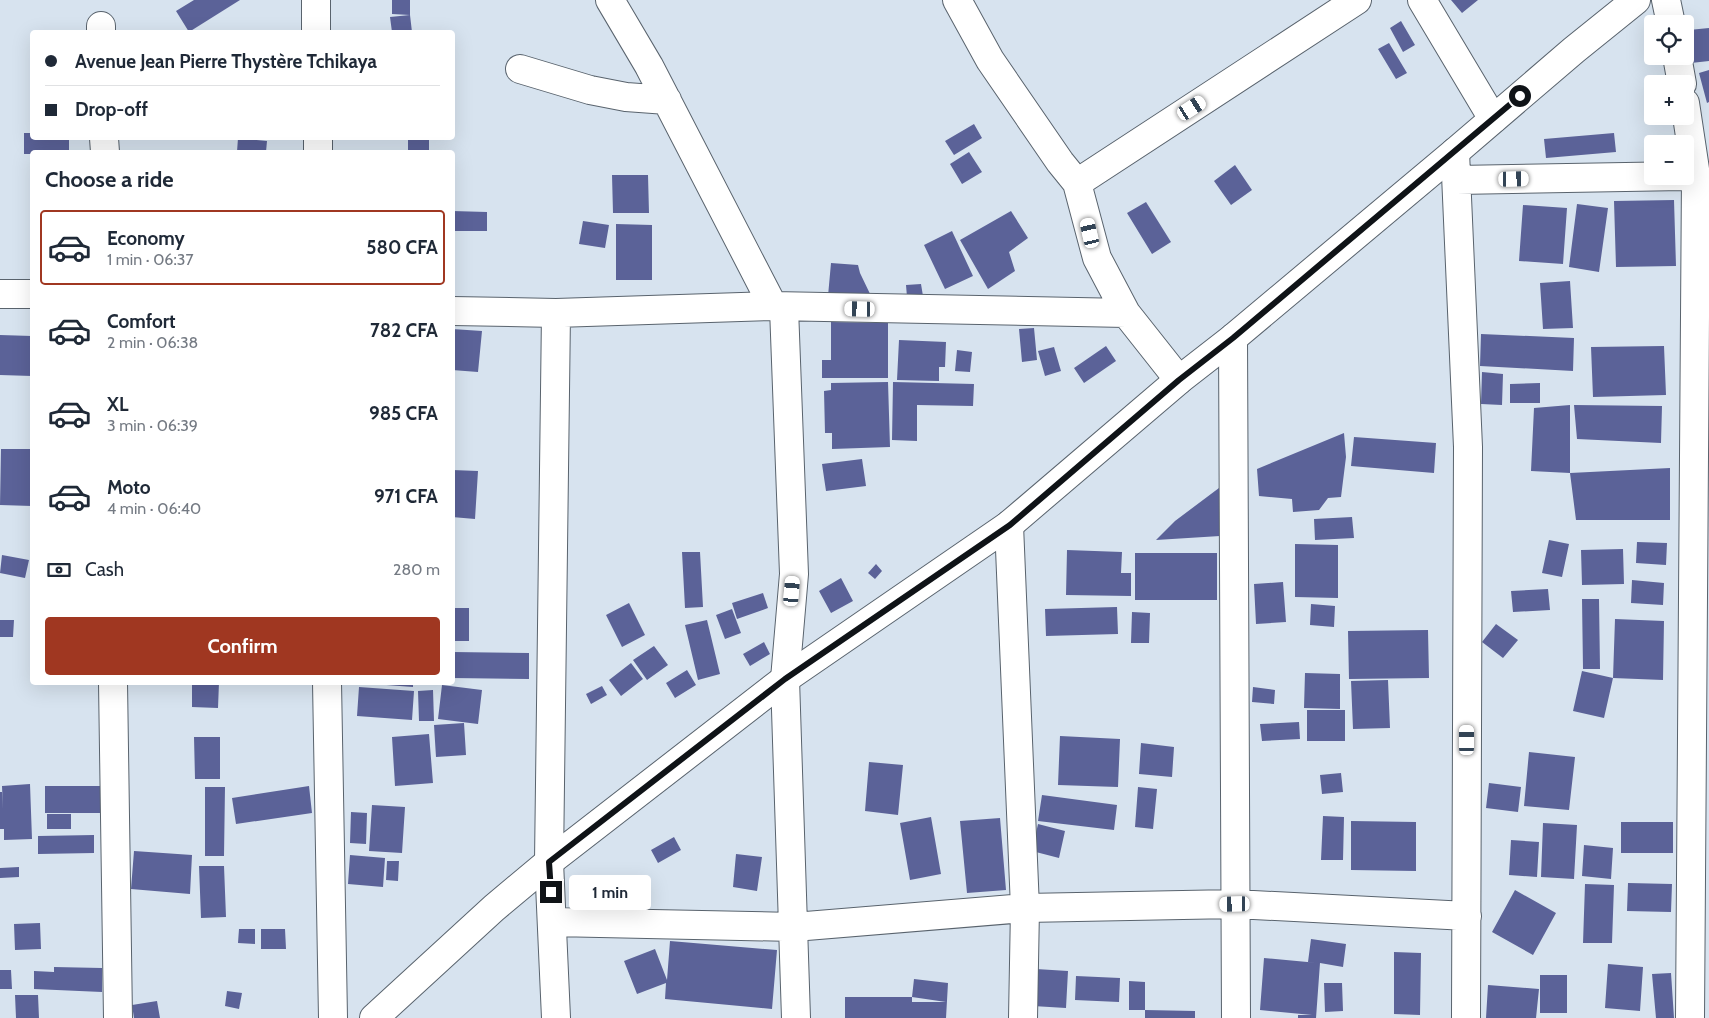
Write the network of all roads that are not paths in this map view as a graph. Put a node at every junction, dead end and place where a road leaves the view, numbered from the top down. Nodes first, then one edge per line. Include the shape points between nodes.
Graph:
1 (316, 0) edge
2 (610, 0) edge
3 (958, 0) edge
4 (1357, 0) edge
5 (1422, 0) edge
6 (1636, 0) edge
7 (1666, 0) edge
8 (1669, 15) edge
9 (316, 30) edge
10 (520, 69) dead end
11 (667, 100) junction
12 (1493, 119) junction
13 (1455, 152) junction
14 (1644, 177) edge
15 (1457, 180) junction
16 (1077, 183) junction
17 (1693, 185) edge
18 (0, 294) edge
19 (30, 294) edge
20 (779, 307) junction
21 (455, 311) edge
22 (556, 313) junction
23 (1126, 313) junction
24 (1233, 338) junction
25 (1179, 380) junction
26 (1701, 399) edge
27 (1010, 525) junction
28 (785, 679) junction
29 (113, 685) edge
30 (327, 685) edge
31 (1700, 811) edge
32 (549, 862) junction
33 (1235, 904) junction
34 (1025, 908) junction
35 (1466, 916) junction
36 (553, 922) junction
37 (794, 926) junction
38 (118, 1018) edge
39 (333, 1018) edge
40 (374, 1018) edge
41 (556, 1018) edge
42 (796, 1018) edge
43 (1023, 1018) edge
44 (1236, 1018) edge
45 (1466, 1018) edge
46 (1690, 1018) edge

1 - 9 street
2 - 11 street
3 - 16 street via 990,60
4 - 16 street
5 - 12 street
6 - 12 street
7 - 8 street
10 - 11 street via 590,90
11 - 20 street
12 - 13 street
13 - 15 street
13 - 24 street
14 - 15 street
15 - 35 street via 1468,447
16 - 23 street via 1097,258
17 - 26 street
18 - 19 street
20 - 22 street
20 - 23 street
20 - 28 street via 794,574
21 - 22 street
22 - 32 street
23 - 25 street
24 - 25 street
24 - 33 street
25 - 27 street
26 - 31 street
27 - 28 street
27 - 34 street
28 - 32 street
28 - 37 street
29 - 38 street
30 - 39 street
31 - 46 street
32 - 36 street
32 - 40 street
33 - 34 street
33 - 35 street
33 - 44 street
34 - 37 street
34 - 43 street
35 - 45 street
36 - 37 street
36 - 41 street
37 - 42 street

